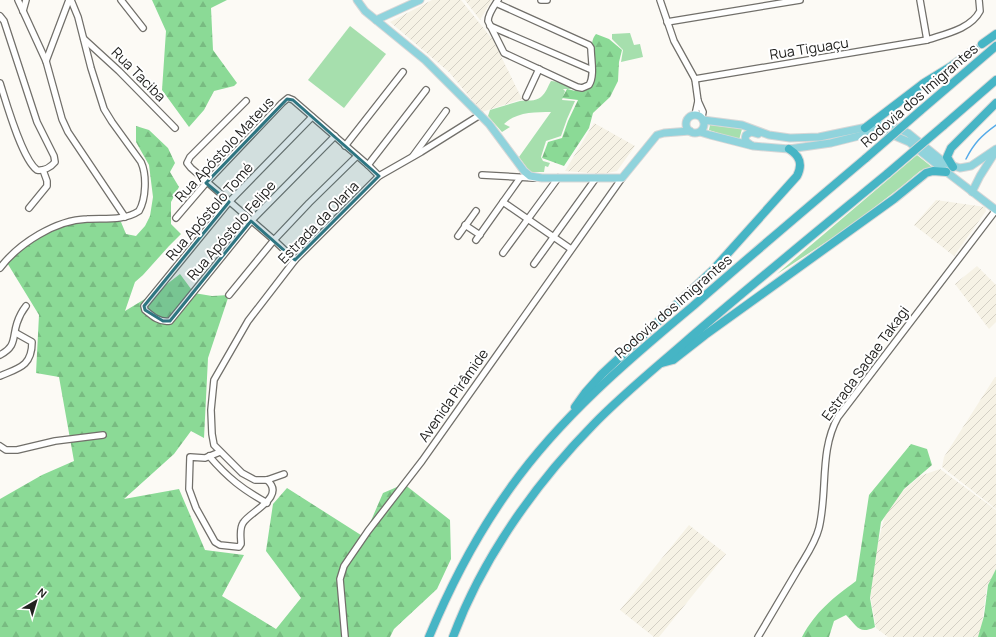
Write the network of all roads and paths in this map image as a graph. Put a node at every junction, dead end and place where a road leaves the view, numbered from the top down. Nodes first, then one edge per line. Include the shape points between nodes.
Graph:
1 (18, 0) edge
2 (26, 0) edge
3 (70, 0) edge
4 (121, 0) edge
5 (357, 0) edge
6 (420, 0) edge
7 (541, 0) edge
8 (547, 0) edge
9 (660, 0) edge
10 (800, 0) edge
11 (920, 0) edge
12 (979, 0) edge
13 (497, 2) edge
14 (23, 11) junction
15 (0, 16) edge
16 (376, 20) junction
17 (667, 22) junction
18 (490, 26) junction
19 (143, 28) dead end
20 (996, 34) edge
21 (84, 38) junction
22 (927, 40) junction
23 (996, 46) edge
24 (46, 61) junction
25 (539, 69) junction
26 (592, 70) junction
27 (403, 72) dead end
28 (695, 79) junction
29 (996, 80) edge
30 (0, 83) edge
31 (426, 90) dead end
32 (526, 97) dead end
33 (246, 101) dead end
34 (996, 103) edge
35 (446, 111) dead end
36 (480, 115) junction
37 (312, 117) junction
38 (700, 117) junction
39 (175, 128) dead end
40 (688, 128) junction
41 (864, 128) junction
42 (700, 132) junction
43 (335, 136) junction
44 (778, 137) junction
45 (346, 146) junction
46 (753, 146) junction
47 (789, 149) junction
48 (996, 150) edge
49 (357, 156) junction
50 (411, 158) junction
51 (368, 165) junction
52 (520, 166) junction
53 (954, 167) junction
54 (43, 170) junction
55 (946, 172) junction
56 (482, 175) dead end
57 (379, 176) junction
58 (510, 177) junction
59 (520, 178) junction
60 (537, 178) junction
61 (558, 178) junction
62 (596, 178) junction
63 (622, 178) junction
64 (206, 183) junction
65 (972, 192) junction
66 (229, 202) junction
67 (503, 202) junction
68 (29, 208) dead end
69 (996, 210) edge
70 (476, 211) dead end
71 (125, 217) junction
72 (176, 218) dead end
73 (528, 220) junction
74 (251, 221) junction
75 (466, 225) junction
76 (458, 236) dead end
77 (553, 237) junction
78 (274, 240) junction
79 (571, 249) junction
80 (503, 253) dead end
81 (295, 260) junction
82 (534, 264) dead end
83 (0, 268) edge
84 (229, 295) dead end
85 (26, 306) dead end
86 (163, 321) joint
87 (16, 333) junction
88 (0, 355) edge
89 (660, 364) junction
90 (0, 376) edge
91 (569, 417) junction
92 (103, 435) dead end
93 (0, 446) edge
94 (220, 452) junction
95 (209, 456) junction
96 (284, 474) dead end
97 (267, 480) junction
98 (267, 503) junction
99 (345, 637) edge
100 (428, 637) edge
101 (453, 637) edge
102 (758, 637) edge

1 - 14 street
2 - 14 street
3 - 21 street
3 - 24 street
4 - 19 street
5 - 16 main road
6 - 16 main road
7 - 8 street
9 - 17 street
10 - 17 street
11 - 22 street
12 - 22 street, Rua Tiguaçu via 980,11 971,22
13 - 18 street via 488,17
13 - 26 street via 589,45
14 - 24 street
15 - 54 street via 4,21 37,122 54,156 54,163
16 - 36 main road via 411,47
17 - 28 street via 674,41
18 - 25 street via 504,53
18 - 26 street
20 - 41 highway
21 - 39 street, Rua Taciba
21 - 71 street via 104,109 141,162 146,175 141,208 135,214
22 - 28 street, Rua Tiguaçu
23 - 91 highway, Rodovia dos Imigrantes, bridge via 633,357
24 - 71 street via 68,132
25 - 26 street via 582,88 591,83
25 - 32 street
27 - 45 street
28 - 38 street
29 - 89 highway, bridge
30 - 54 street via 26,155 35,169
31 - 51 street
33 - 64 street via 187,163
34 - 53 highway via 948,151 947,157
35 - 50 street
36 - 50 street, Estrada da Olaria
36 - 52 main road
37 - 43 street
37 - 64 street, Rua Apóstolo Mateus via 290,98 282,103
37 - 66 street, Rua Apóstolo Tomé
38 - 40 main road via 688,119
38 - 42 main road via 704,126
38 - 44 main road via 742,125
40 - 42 main road via 694,133
40 - 63 main road via 657,135
41 - 44 main road via 820,137
41 - 53 main road via 887,125 902,129
42 - 46 main road
43 - 45 street
43 - 74 street, Rua Apóstolo Felipe
44 - 46 main road via 748,133 745,139
45 - 49 street
46 - 47 main road
47 - 55 main road via 831,143 875,132 888,133 909,142
47 - 91 highway via 798,157 800,165 797,176 712,271 596,379
48 - 53 main road via 974,164 964,168
48 - 65 main road
49 - 51 street
49 - 78 street
50 - 57 street, Estrada da Olaria
51 - 57 street
52 - 58 street via 519,173
52 - 60 main road
54 - 68 street via 47,186
55 - 65 main road
55 - 89 highway via 933,171 924,174 894,199 673,360
56 - 58 street
57 - 81 street, Estrada da Olaria
58 - 59 street
59 - 60 street
59 - 67 street
60 - 61 main road
61 - 62 main road
61 - 73 street
62 - 63 main road
62 - 77 street
63 - 79 street, Avenida Pirâmide
64 - 66 street
64 - 72 street, Rua Apóstolo Mateus
65 - 69 main road
66 - 74 street
66 - 86 street, Rua Apóstolo Tomé via 144,306 144,310
67 - 73 street
67 - 75 street via 478,237
69 - 102 street, Estrada Sadae Takagi via 834,425 826,453 817,534
70 - 75 street
71 - 83 street via 80,220 47,230 13,252
73 - 77 street
73 - 80 street
74 - 78 street
74 - 86 street, Rua Apóstolo Felipe via 170,321
75 - 76 street
77 - 79 street
77 - 82 street
78 - 81 street
78 - 84 street
79 - 99 street, Avenida Pirâmide via 422,461 344,566 340,579
81 - 94 street, Estrada da Olaria via 248,321 214,380 212,434 214,445
85 - 87 street via 17,323
87 - 88 street via 10,348
87 - 90 street via 32,342 32,352 21,367
89 - 101 highway via 593,424 524,507 491,558
91 - 100 highway, Rodovia dos Imigrantes via 511,487 472,546
92 - 93 street via 55,441 10,451
94 - 95 street
94 - 97 street, Estrada da Olaria via 246,476 255,480
95 - 98 street via 236,485
95 - 98 street via 190,457 189,489 196,508 215,542 239,547 243,522
96 - 97 street, Estrada da Olaria
97 - 98 street via 272,484 273,491

